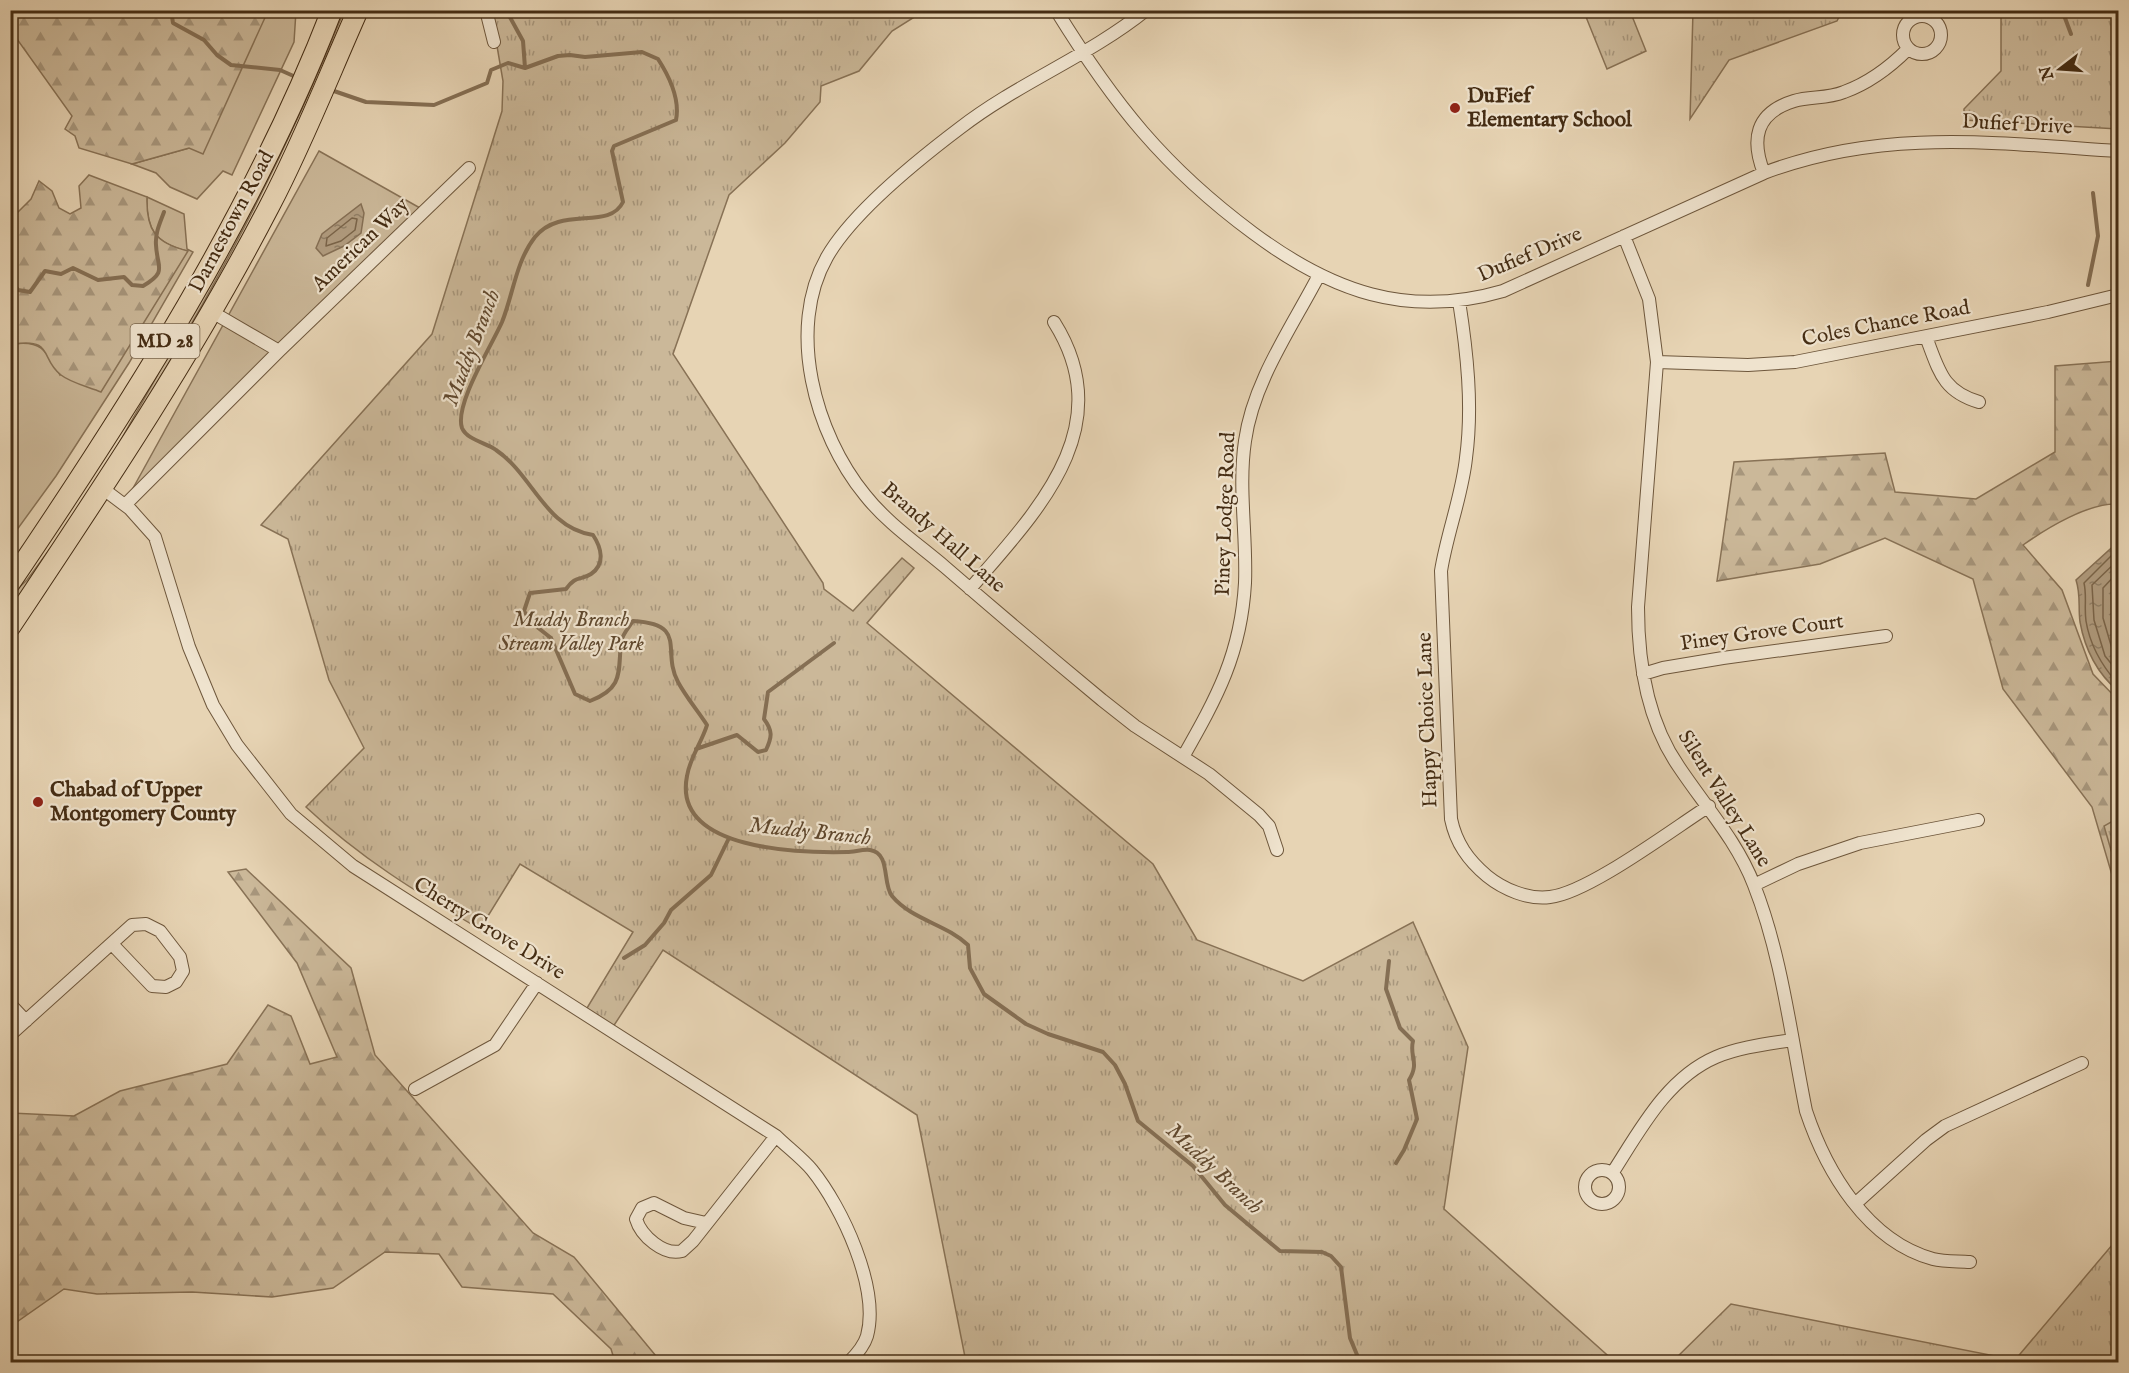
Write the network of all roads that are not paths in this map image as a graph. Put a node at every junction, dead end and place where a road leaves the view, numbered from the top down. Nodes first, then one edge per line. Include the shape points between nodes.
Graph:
1 (332, 10) edge
2 (358, 10) edge
3 (486, 10) edge
4 (1056, 10) edge
5 (1146, 10) edge
6 (494, 42) dead end
7 (1908, 49) dead end
8 (1081, 51) junction
9 (2118, 151) edge
10 (469, 168) dead end
11 (1764, 173) junction
12 (1624, 236) junction
13 (1319, 276) junction
14 (2118, 295) edge
15 (1458, 301) junction
16 (212, 312) junction
17 (1054, 321) dead end
18 (1926, 337) junction
19 (279, 351) junction
20 (1657, 362) junction
21 (1979, 402) dead end
22 (102, 488) junction
23 (125, 505) junction
24 (10, 583) edge
25 (970, 589) junction
26 (10, 627) edge
27 (1886, 636) dead end
28 (1643, 674) junction
29 (1183, 757) junction
30 (1709, 807) junction
31 (1977, 820) dead end
32 (1277, 850) dead end
33 (1754, 885) junction
34 (112, 944) junction
35 (537, 983) junction
36 (10, 1004) edge
37 (26, 1021) junction
38 (10, 1035) edge
39 (1792, 1040) junction
40 (2082, 1063) dead end
41 (415, 1089) dead end
42 (776, 1136) junction
43 (1613, 1172) dead end
44 (1855, 1204) junction
45 (706, 1223) junction
46 (1970, 1262) dead end
47 (849, 1362) edge

1 - 24 main road, Darnestown Road / MD 28 via 301,87 227,232 135,393
2 - 16 main road, Darnestown Road / MD 28 via 271,203
3 - 6 street
4 - 8 street, Dufief Drive
5 - 8 street, Brandy Hall Lane
7 - 11 street via 1888,69 1859,87 1821,99 1794,101 1769,115 1756,137 1756,153
8 - 13 street, Dufief Drive via 1128,118 1193,185 1282,255
8 - 25 street, Brandy Hall Lane via 961,127 862,212 826,258 812,302 807,334 809,372 834,445 852,477 886,518
9 - 11 street, Dufief Drive via 1945,141 1895,142 1804,159
10 - 19 street, American Way
11 - 12 street, Dufief Drive
12 - 15 street, Dufief Drive via 1503,291
12 - 20 street, Silent Valley Lane via 1649,299
13 - 15 street, Dufief Drive via 1385,300
13 - 29 street, Piney Lodge Road via 1260,388 1250,417 1244,459 1245,583 1240,625 1221,689
14 - 18 street, Coles Chance Road
15 - 30 street, Happy Choice Lane via 1467,366 1468,441 1441,571 1451,819 1455,836 1472,864 1499,886 1549,898 1580,888
16 - 19 street
16 - 22 main road, Darnestown Road / MD 28
17 - 25 street via 1068,344 1078,381 1078,411 1069,448 1056,481 1038,509
18 - 20 street, Coles Chance Road via 1795,362
18 - 21 street via 1944,382 1962,397
19 - 23 street, American Way
20 - 28 street, Silent Valley Lane via 1638,606
22 - 23 street, Cherry Grove Drive
22 - 26 main road, Darnestown Road / MD 28
23 - 35 street, Cherry Grove Drive via 155,537 189,647 213,705 237,745 291,814 353,866
25 - 29 street, Brandy Hall Lane via 1102,700
27 - 28 street, Piney Grove Court via 1724,658
28 - 30 street, Silent Valley Lane via 1662,737
29 - 32 street, Brandy Hall Lane via 1259,815 1269,826
30 - 33 street, Silent Valley Lane
31 - 33 street via 1860,843 1798,864
33 - 39 street, Silent Valley Lane via 1771,935
34 - 34 street via 152,986 166,987 176,982 183,971 180,957 160,931 146,924 132,925
34 - 37 street
35 - 41 street via 495,1045
35 - 42 street, Cherry Grove Drive
36 - 37 street
37 - 38 street
39 - 43 street via 1737,1050 1702,1064 1660,1102
39 - 44 street, Silent Valley Lane via 1815,1138 1834,1176
40 - 44 street via 1946,1126
42 - 45 street
42 - 47 street, Cherry Grove Drive via 812,1170 834,1204 864,1272 869,1309 867,1336
44 - 46 street, Silent Valley Lane via 1903,1245 1934,1259
45 - 45 street via 682,1251 669,1252 642,1232 636,1219 642,1208 654,1203 684,1218

